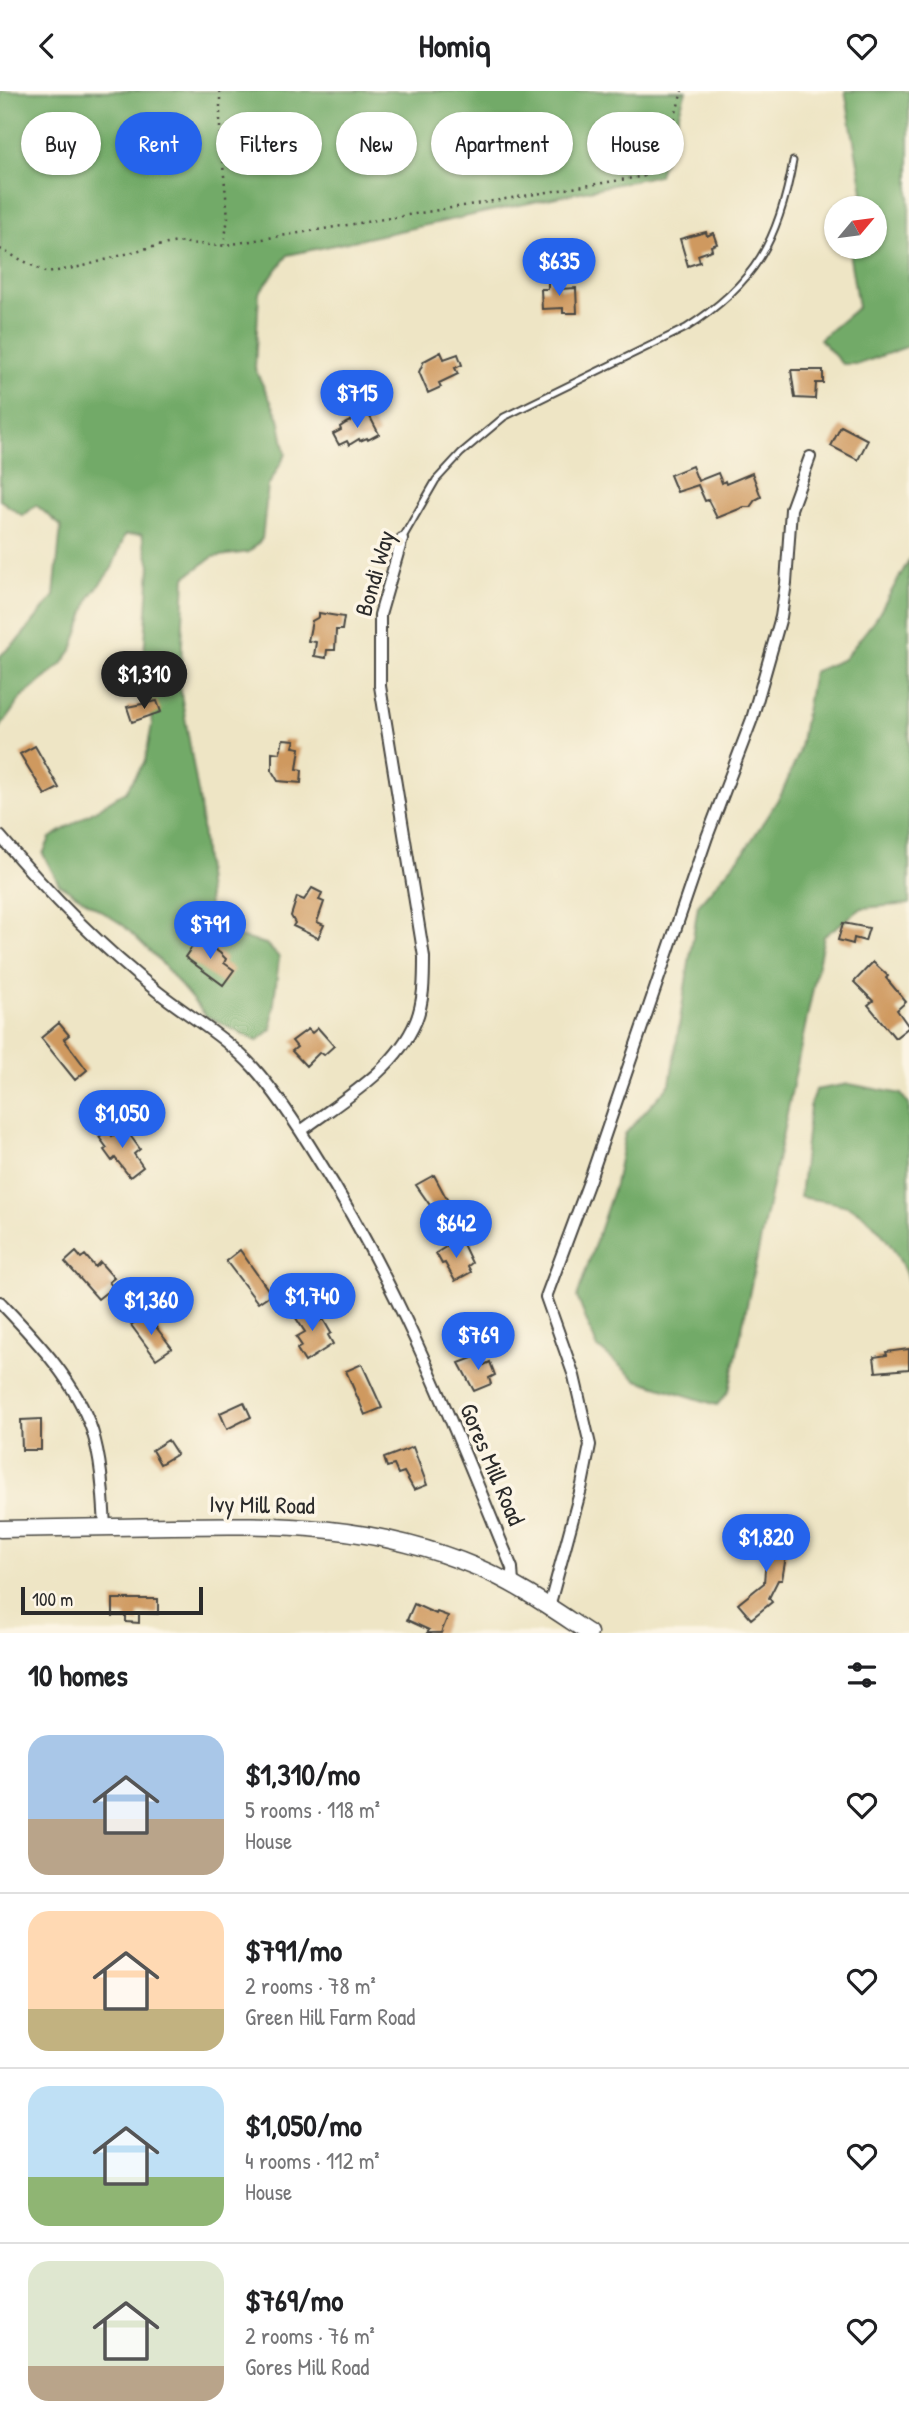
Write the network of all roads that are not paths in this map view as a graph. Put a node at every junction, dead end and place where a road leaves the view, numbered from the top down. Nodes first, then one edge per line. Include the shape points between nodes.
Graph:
1 (793, 161) dead end
2 (810, 457) dead end
3 (402, 539) joint
4 (0, 836) edge
5 (301, 1131) junction
6 (0, 1302) edge
7 (105, 1527) junction
8 (0, 1529) edge
9 (513, 1584) junction
10 (549, 1607) junction
11 (589, 1633) edge

1 - 3 lane, Bondi Way via 788,191 767,250 732,294 686,328 504,417 436,480
2 - 10 street via 791,509 781,617 752,719 546,1297 574,1376 590,1445
3 - 5 street, Bondi Way via 380,615 378,662 424,957 421,1002 416,1021 391,1059
4 - 5 street, Gores Mill Road via 129,968 254,1068
5 - 9 street, Gores Mill Road via 354,1217 404,1316 512,1568
6 - 7 street via 48,1356 83,1409 101,1472
7 - 8 street, Ivy Mill Road
7 - 9 street, Ivy Mill Road via 264,1524 345,1530 411,1544
9 - 10 street
10 - 11 street

